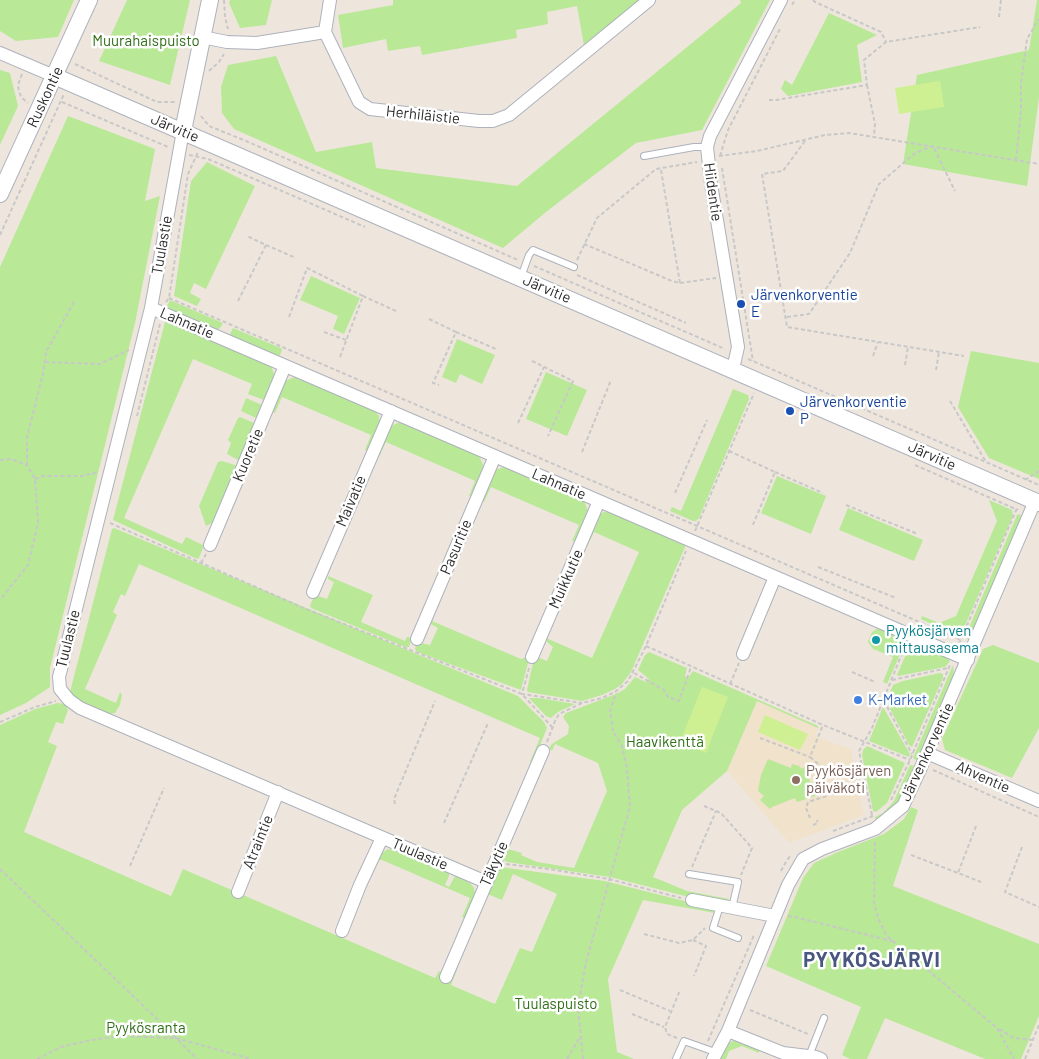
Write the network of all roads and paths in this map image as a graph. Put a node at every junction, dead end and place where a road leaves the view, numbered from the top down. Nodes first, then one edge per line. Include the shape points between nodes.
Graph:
1 (89, 0) edge
2 (210, 0) edge
3 (224, 0) edge
4 (330, 0) edge
5 (649, 0) edge
6 (795, 0) edge
7 (813, 0) edge
8 (1001, 0) edge
9 (786, 4) edge
10 (999, 17) dead end
11 (1039, 19) edge
12 (782, 26) dead end
13 (980, 27) dead end
14 (325, 32) junction
15 (202, 37) junction
16 (227, 42) junction
17 (886, 42) junction
18 (0, 53) edge
19 (207, 79) dead end
20 (61, 80) junction
21 (867, 85) junction
22 (769, 100) dead end
23 (62, 102) junction
24 (188, 108) junction
25 (182, 131) junction
26 (874, 136) junction
27 (807, 140) junction
28 (933, 146) junction
29 (178, 152) junction
30 (707, 154) junction
31 (644, 156) dead end
32 (720, 156) junction
33 (1016, 160) junction
34 (1039, 164) edge
35 (722, 165) dead end
36 (661, 168) junction
37 (955, 191) dead end
38 (0, 194) edge
39 (372, 230) dead end
40 (0, 235) edge
41 (247, 236) dead end
42 (584, 244) junction
43 (266, 245) junction
44 (296, 258) dead end
45 (574, 267) junction
46 (524, 270) junction
47 (726, 276) junction
48 (680, 283) junction
49 (363, 296) junction
50 (169, 298) dead end
51 (238, 301) dead end
52 (74, 302) dead end
53 (151, 308) junction
54 (398, 312) dead end
55 (289, 317) dead end
56 (786, 317) junction
57 (429, 319) dead end
58 (686, 323) dead end
59 (324, 332) dead end
60 (456, 332) junction
61 (346, 340) junction
62 (878, 342) junction
63 (142, 344) junction
64 (908, 347) junction
65 (496, 349) dead end
66 (939, 352) junction
67 (340, 356) dead end
68 (873, 356) dead end
69 (964, 356) dead end
70 (532, 361) dead end
71 (735, 361) junction
72 (753, 361) junction
73 (45, 362) junction
74 (905, 365) dead end
75 (285, 366) junction
76 (544, 367) junction
77 (936, 370) dead end
78 (611, 380) dead end
79 (439, 385) dead end
80 (756, 388) junction
81 (761, 398) dead end
82 (950, 401) dead end
83 (391, 411) junction
84 (707, 420) dead end
85 (518, 423) dead end
86 (548, 436) dead end
87 (730, 451) junction
88 (582, 452) dead end
89 (495, 456) junction
90 (0, 460) edge
91 (908, 462) dead end
92 (986, 462) junction
93 (27, 464) junction
94 (111, 470) junction
95 (1039, 471) edge
96 (775, 472) junction
97 (35, 479) junction
98 (1025, 480) junction
99 (675, 493) dead end
100 (823, 493) dead end
101 (599, 501) junction
102 (1035, 501) edge
103 (846, 505) dead end
104 (1017, 510) junction
105 (110, 524) dead end
106 (697, 527) junction
107 (752, 527) dead end
108 (918, 534) dead end
109 (690, 540) junction
110 (210, 544) dead end
111 (818, 567) dead end
112 (775, 577) junction
113 (313, 592) dead end
114 (896, 598) dead end
115 (0, 600) edge
116 (910, 635) junction
117 (417, 639) dead end
118 (961, 640) junction
119 (646, 646) junction
120 (743, 654) joint
121 (955, 654) junction
122 (532, 657) joint
123 (968, 660) junction
124 (692, 666) junction
125 (948, 668) junction
126 (852, 672) dead end
127 (634, 673) junction
128 (892, 680) junction
129 (876, 682) dead end
130 (730, 684) junction
131 (617, 691) junction
132 (522, 694) junction
133 (64, 695) junction
134 (883, 700) junction
135 (435, 701) dead end
136 (582, 703) junction
137 (0, 722) edge
138 (488, 723) dead end
139 (824, 725) junction
140 (552, 727) junction
141 (760, 738) dead end
142 (864, 742) junction
143 (543, 751) joint
144 (927, 753) junction
145 (912, 754) junction
146 (810, 758) junction
147 (910, 760) junction
148 (922, 765) junction
149 (164, 788) dead end
150 (278, 792) junction
151 (1039, 802) edge
152 (395, 804) dead end
153 (889, 804) dead end
154 (704, 806) dead end
155 (716, 811) junction
156 (879, 812) dead end
157 (872, 816) junction
158 (1039, 817) edge
159 (810, 818) dead end
160 (817, 820) dead end
161 (444, 823) dead end
162 (813, 825) dead end
163 (976, 826) dead end
164 (875, 829) junction
165 (827, 834) dead end
166 (382, 838) junction
167 (1022, 848) dead end
168 (911, 855) dead end
169 (791, 856) dead end
170 (494, 863) junction
171 (130, 866) dead end
172 (0, 869) edge
173 (958, 873) junction
174 (689, 874) joint
175 (609, 879) junction
176 (778, 879) dead end
177 (486, 882) junction
178 (738, 882) junction
179 (981, 882) dead end
180 (238, 892) dead end
181 (692, 900) joint
182 (726, 907) junction
183 (1039, 907) edge
184 (769, 915) junction
185 (713, 928) junction
186 (342, 931) dead end
187 (644, 934) dead end
188 (738, 938) dead end
189 (693, 940) junction
190 (894, 942) junction
191 (694, 976) dead end
192 (446, 977) dead end
193 (620, 990) dead end
194 (680, 990) dead end
195 (738, 1006) junction
196 (670, 1011) junction
197 (632, 1014) dead end
198 (824, 1018) dead end
199 (1039, 1025) edge
200 (665, 1028) junction
201 (997, 1028) junction
202 (728, 1031) junction
203 (580, 1037) junction
204 (176, 1038) junction
205 (817, 1038) junction
206 (684, 1040) junction
207 (1033, 1040) junction
208 (711, 1053) edge
209 (815, 1058) edge
210 (37, 1059) edge
211 (196, 1059) edge
212 (251, 1059) edge
213 (567, 1059) edge
214 (584, 1059) edge
215 (676, 1059) edge
216 (1014, 1059) edge
217 (1025, 1059) edge

1 - 20 street, Ruskontie
2 - 15 street
3 - 16 path
4 - 14 street
5 - 14 street, Herhiläistie via 509,115 493,121 370,109 359,102
6 - 9 path
7 - 17 path via 881,32
8 - 10 path
9 - 30 street, Hiidentie via 710,136
11 - 33 path via 1027,40
12 - 32 path via 728,130
13 - 17 path
14 - 16 street via 258,43
15 - 16 street
15 - 24 street
16 - 19 path via 225,52 209,71
17 - 21 path via 864,60
18 - 20 street
20 - 23 path
20 - 24 path via 76,64 157,102 176,102
20 - 25 street, Järvitie
20 - 38 street, Ruskontie
21 - 22 path
21 - 26 path via 875,124
23 - 29 path
23 - 40 path
24 - 25 street
24 - 46 path via 200,115 208,126
25 - 29 street, Tuulastie
25 - 46 street, Järvitie
26 - 27 path via 849,133
26 - 28 path
27 - 32 path
27 - 56 path via 783,171 762,174
28 - 33 path
28 - 37 path
28 - 56 path via 915,153 879,184 850,253 809,314
29 - 39 path via 208,159
29 - 53 street, Tuulastie
30 - 31 lane via 694,147
30 - 32 path
30 - 36 path
30 - 47 street, Hiidentie
33 - 34 path
35 - 72 path
36 - 42 path via 597,218
36 - 48 path
41 - 43 path
42 - 45 path
42 - 48 path
43 - 44 path
43 - 51 path
45 - 46 lane via 533,250
45 - 58 path via 572,273
46 - 71 street, Järvitie
46 - 71 path
47 - 48 path
47 - 71 street, Hiidentie via 738,347
49 - 54 path
49 - 55 path via 308,268
49 - 61 path
50 - 106 path
52 - 73 path via 46,352
53 - 63 street, Tuulastie
53 - 75 street, Lahnatie
56 - 62 path via 787,328
57 - 60 path
59 - 61 path
60 - 65 path
60 - 79 path via 433,383
61 - 67 path
62 - 64 path
62 - 68 path
63 - 73 path via 100,364
63 - 94 street, Tuulastie
64 - 66 path
64 - 74 path
66 - 69 path
66 - 77 path
70 - 76 path
71 - 72 path
71 - 80 street, Järvitie
72 - 92 path
73 - 93 path via 27,437
75 - 83 street, Lahnatie
75 - 110 street, Kuoretie
76 - 85 path
76 - 86 path via 573,381
78 - 88 path
80 - 81 path
80 - 87 path
80 - 102 street, Järvitie
82 - 92 path
83 - 89 street, Lahnatie
83 - 113 street, Maivatie
84 - 99 path
87 - 96 path
87 - 106 path
89 - 101 street, Lahnatie
89 - 117 street, Pasuritie
90 - 93 path via 11,459
91 - 104 path
92 - 98 path
93 - 97 path
94 - 97 path
94 - 133 street, Tuulastie via 59,677
95 - 98 path
96 - 100 path
96 - 107 path
97 - 115 path via 38,523 28,565
98 - 102 path
101 - 109 street, Lahnatie
101 - 122 street, Muikkutie
102 - 104 path
102 - 123 street, Järvenkorventie
103 - 108 path
104 - 118 path
105 - 132 path via 315,612
106 - 109 path
106 - 118 path
109 - 112 street, Lahnatie
109 - 119 path
111 - 114 path
112 - 116 street, Lahnatie
112 - 120 street
116 - 121 street, Lahnatie
116 - 128 path
118 - 121 path
119 - 124 path
119 - 127 path
120 - 130 path
121 - 123 street, Lahnatie
121 - 125 path
122 - 132 path
123 - 144 street, Järvenkorventie
124 - 127 path via 679,701
124 - 130 path
125 - 128 path
125 - 145 path
126 - 129 path
127 - 131 path
128 - 134 path
130 - 139 path
131 - 136 path
131 - 175 path via 610,711 625,760 630,807
132 - 136 path
132 - 140 path
133 - 137 path
133 - 150 street, Tuulastie via 80,708
134 - 142 path
134 - 145 path
135 - 152 path via 394,799
136 - 140 path via 560,714
138 - 161 path
139 - 142 path
139 - 146 path
140 - 143 path
141 - 146 path
142 - 147 path
142 - 157 path via 859,751
143 - 170 street, Täkytie
144 - 148 street, Järvenkorventie
144 - 151 street, Ahventie
145 - 147 path
146 - 159 path via 822,767 827,796 808,802 806,808
147 - 148 path
147 - 153 path
148 - 158 path
148 - 164 street, Järvenkorventie via 903,806
149 - 171 path
150 - 166 street, Tuulastie
150 - 180 street, Atraintie
154 - 155 path
155 - 174 path
155 - 178 path via 752,848
156 - 157 path
157 - 164 path
157 - 165 path
160 - 162 path via 818,823
163 - 173 path
164 - 184 street, Järvenkorventie via 822,849 804,860
164 - 190 path via 874,902 883,929
166 - 177 street, Tuulastie
166 - 186 street
167 - 183 path via 1005,892
168 - 173 path
169 - 176 path
170 - 175 path
170 - 177 street, Täkytie
172 - 204 path
173 - 179 path
174 - 178 lane
175 - 181 path
175 - 203 path via 586,962 578,1007
177 - 192 street, Täkytie
178 - 182 lane
181 - 182 street
182 - 184 street
182 - 185 lane
184 - 190 path via 795,917
184 - 195 street, Järvenkorventie
184 - 208 path
185 - 188 lane
185 - 189 path via 707,926
187 - 189 path via 679,943
189 - 191 path via 706,946
190 - 201 path
193 - 196 path
194 - 196 path
195 - 202 street, Järvenkorventie
195 - 205 path
196 - 200 path
197 - 200 path
198 - 205 lane
199 - 207 path
200 - 206 path via 667,1034
201 - 207 path via 1014,1038
201 - 216 path
202 - 208 street, Järvenkorventie
202 - 209 street via 783,1053
203 - 213 path
203 - 214 path
204 - 210 path via 123,1036 91,1040 61,1047
204 - 211 path
204 - 212 path
205 - 209 lane
206 - 208 lane
206 - 215 lane
207 - 217 path

